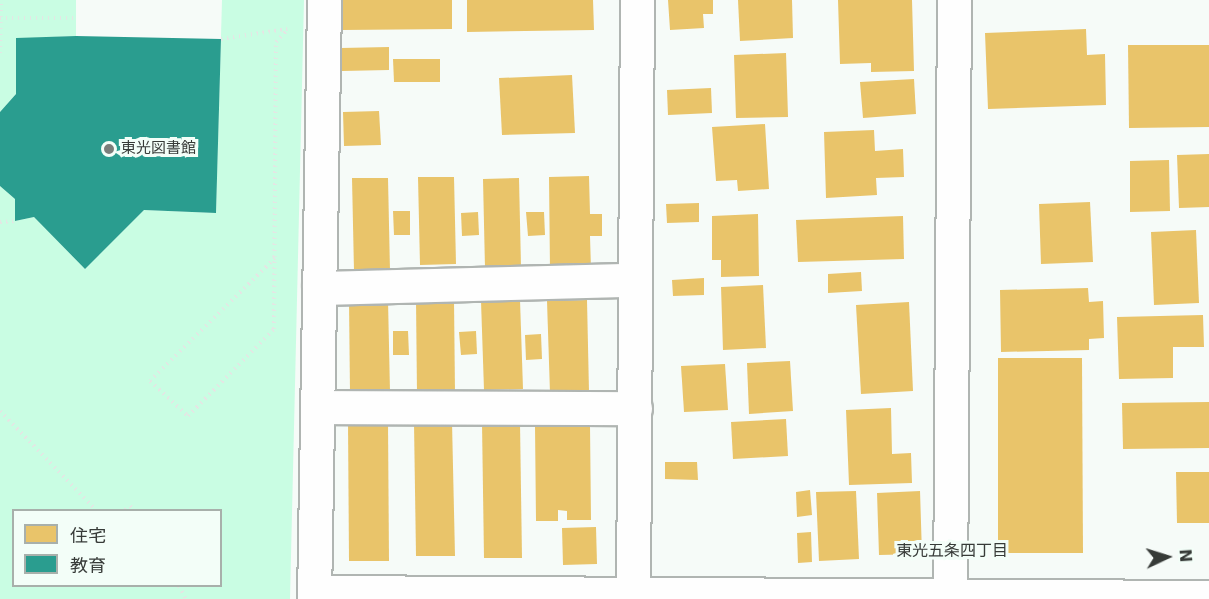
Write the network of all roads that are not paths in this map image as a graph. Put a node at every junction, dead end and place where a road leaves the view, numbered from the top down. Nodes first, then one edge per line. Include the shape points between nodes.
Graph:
1 (324, 0) edge
2 (636, 0) edge
3 (954, 0) edge
4 (635, 280) junction
5 (319, 288) junction
6 (317, 407) junction
7 (634, 408) junction
8 (314, 596) edge
9 (633, 597) edge
10 (950, 597) edge
11 (1209, 597) edge

1 - 5 street
2 - 4 street
3 - 10 street
4 - 5 street
4 - 7 street
5 - 6 street
6 - 7 street
6 - 8 street
7 - 9 street
8 - 9 street
9 - 10 street
10 - 11 street

